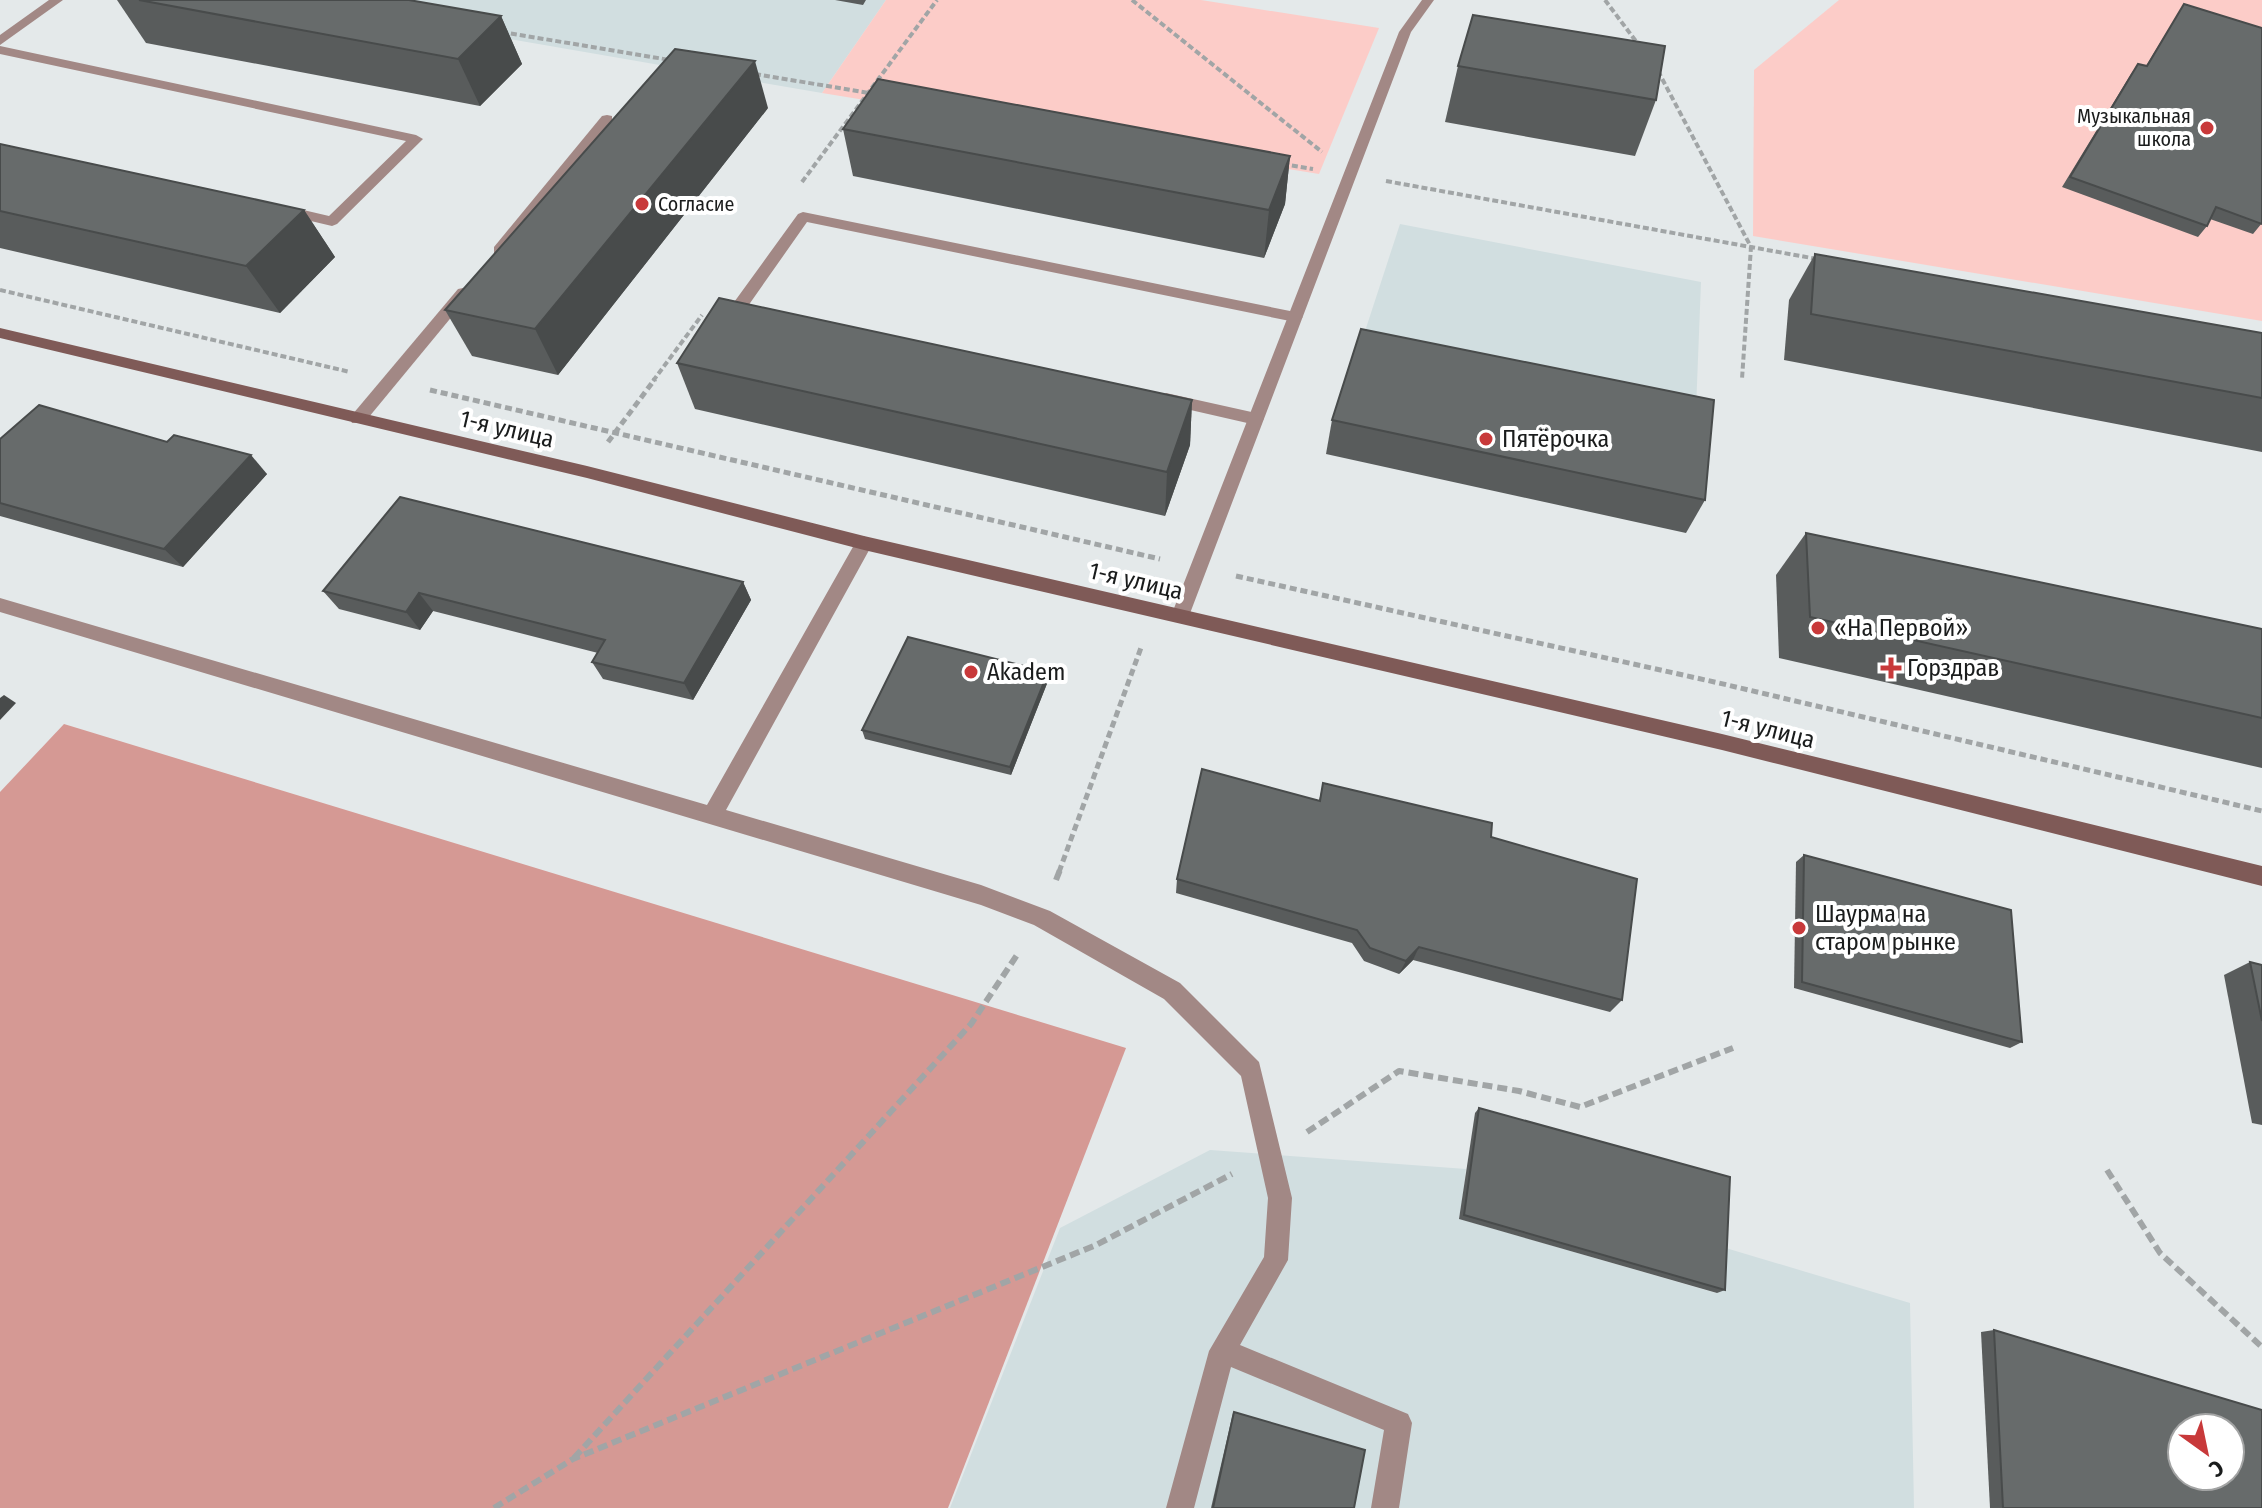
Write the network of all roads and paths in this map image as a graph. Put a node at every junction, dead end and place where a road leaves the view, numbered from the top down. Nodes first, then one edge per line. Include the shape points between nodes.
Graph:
1 (57, 0) edge
2 (1132, 0) edge
3 (1428, 0) edge
4 (1605, 0) edge
5 (496, 31) dead end
6 (0, 41) edge
7 (1640, 47) edge
8 (0, 50) edge
9 (682, 62) edge
10 (1658, 71) edge
11 (744, 72) edge
12 (883, 96) edge
13 (607, 119) dead end
14 (1273, 162) edge
15 (1351, 175) junction
16 (270, 208) edge
17 (1751, 247) junction
18 (1828, 261) edge
19 (489, 262) edge
20 (469, 286) edge
21 (0, 290) edge
22 (768, 315) edge
23 (1295, 317) junction
24 (0, 333) edge
25 (1742, 379) dead end
26 (390, 381) junction
27 (1150, 396) edge
28 (358, 419) junction
29 (1256, 419) junction
30 (864, 543) junction
31 (1198, 568) junction
32 (0, 605) edge
33 (1155, 610) junction
34 (1180, 616) junction
35 (2262, 811) edge
36 (712, 816) junction
37 (2262, 876) edge
38 (1042, 918) junction
39 (1733, 1048) dead end
40 (1270, 1154) junction
41 (2107, 1170) dead end
42 (2262, 1347) edge
43 (1222, 1351) junction
44 (573, 1459) junction
45 (494, 1508) edge
46 (1180, 1508) edge
47 (1385, 1508) edge

1 - 6 street
2 - 15 path
3 - 15 street via 1405,32
4 - 7 path
5 - 9 path
8 - 16 street via 416,139 332,221
10 - 17 path
11 - 12 path
13 - 19 street
14 - 15 path
15 - 17 path
15 - 23 street
17 - 18 path
17 - 25 path
20 - 26 street
21 - 26 path
22 - 23 street via 738,309 803,217
23 - 29 street
24 - 28 street, 1-я улица
26 - 28 street
26 - 31 path
27 - 29 street
28 - 30 street, 1-я улица
29 - 31 street
30 - 33 street, 1-я улица
30 - 36 street
31 - 34 street
31 - 35 path
32 - 36 street
33 - 34 street, 1-я улица
33 - 38 path
34 - 37 street, 1-я улица via 1722,742
36 - 38 street
38 - 40 street via 1172,991 1251,1070
38 - 44 path via 971,1024
39 - 40 path via 1580,1107 1399,1071
40 - 43 street via 1280,1198 1276,1260
40 - 44 path via 1096,1245
41 - 42 path via 2160,1253
43 - 46 street
43 - 47 street via 1399,1423
44 - 45 path

